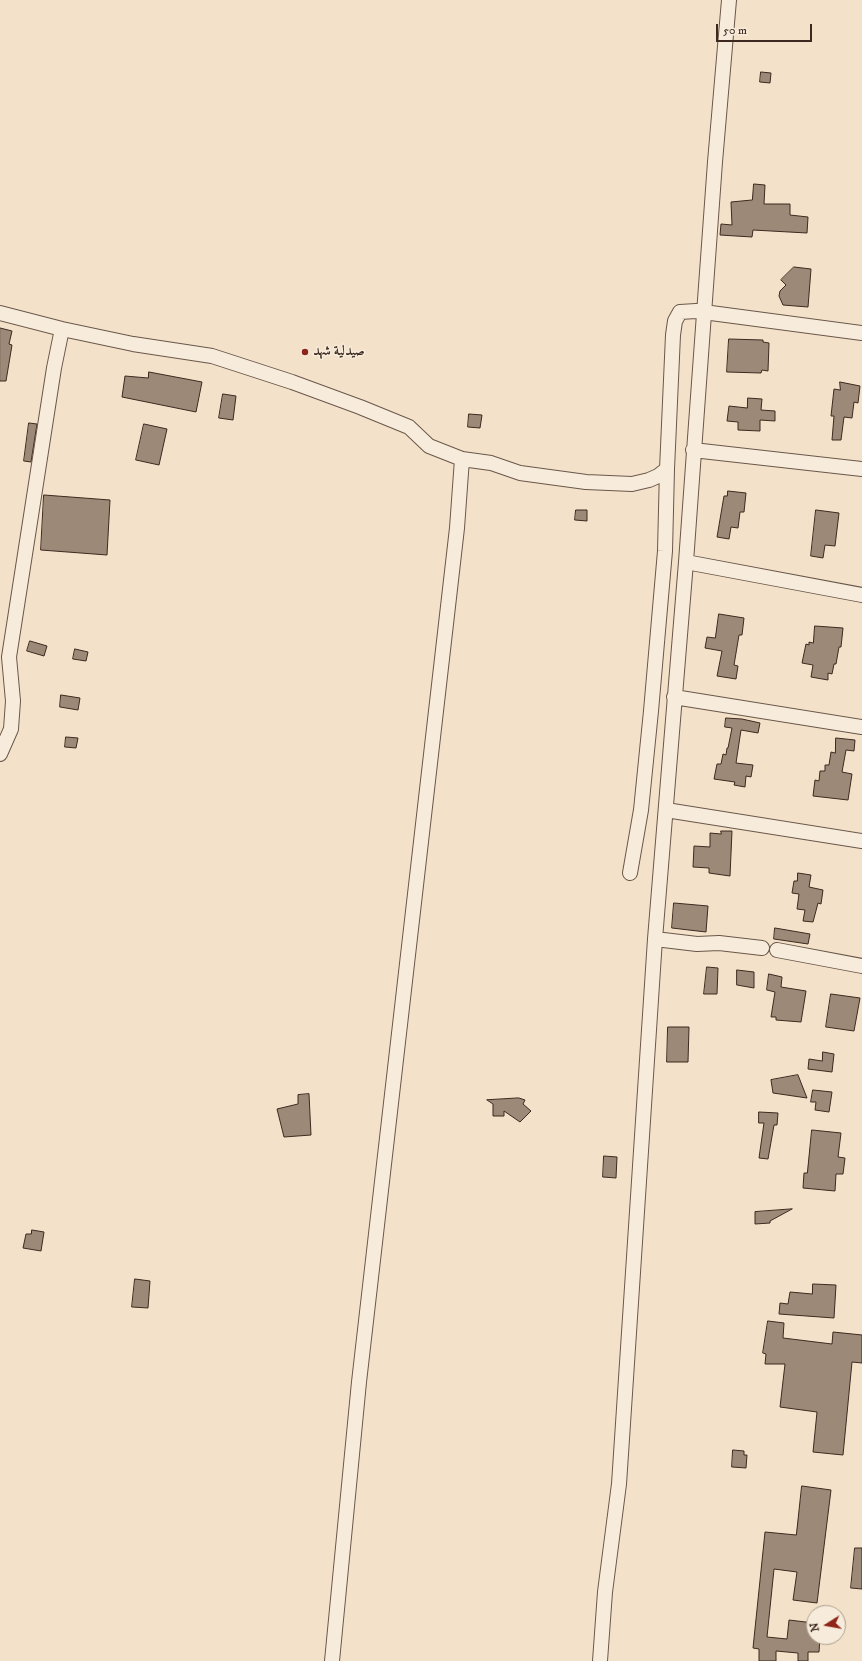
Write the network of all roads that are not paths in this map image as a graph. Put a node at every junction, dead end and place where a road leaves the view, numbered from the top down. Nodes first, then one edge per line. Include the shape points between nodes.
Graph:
1 (729, 0) edge
2 (704, 312) junction
3 (0, 313) edge
4 (62, 329) junction
5 (862, 333) edge
6 (693, 450) junction
7 (462, 459) junction
8 (667, 469) junction
9 (862, 470) edge
10 (686, 562) junction
11 (862, 595) edge
12 (674, 697) junction
13 (862, 727) edge
14 (0, 754) edge
15 (666, 810) junction
16 (862, 841) edge
17 (630, 873) dead end
18 (655, 939) junction
19 (762, 948) dead end
20 (777, 950) dead end
21 (862, 966) edge
22 (332, 1661) edge
23 (600, 1661) edge

1 - 2 street
2 - 5 street
2 - 6 street
2 - 8 street via 680,312 675,321
3 - 4 street
4 - 7 street via 133,344 212,356 292,382 409,427 429,446
4 - 14 street via 9,657 13,701 11,729
6 - 9 street
6 - 10 street
7 - 8 street via 520,473 586,482 632,484 649,480
7 - 22 street via 456,535 359,1382
8 - 17 street via 665,551 651,712 641,810
10 - 11 street
10 - 12 street
12 - 13 street
12 - 15 street
15 - 16 street
15 - 18 street
18 - 19 street
18 - 23 street via 619,1484 605,1592
20 - 21 street

